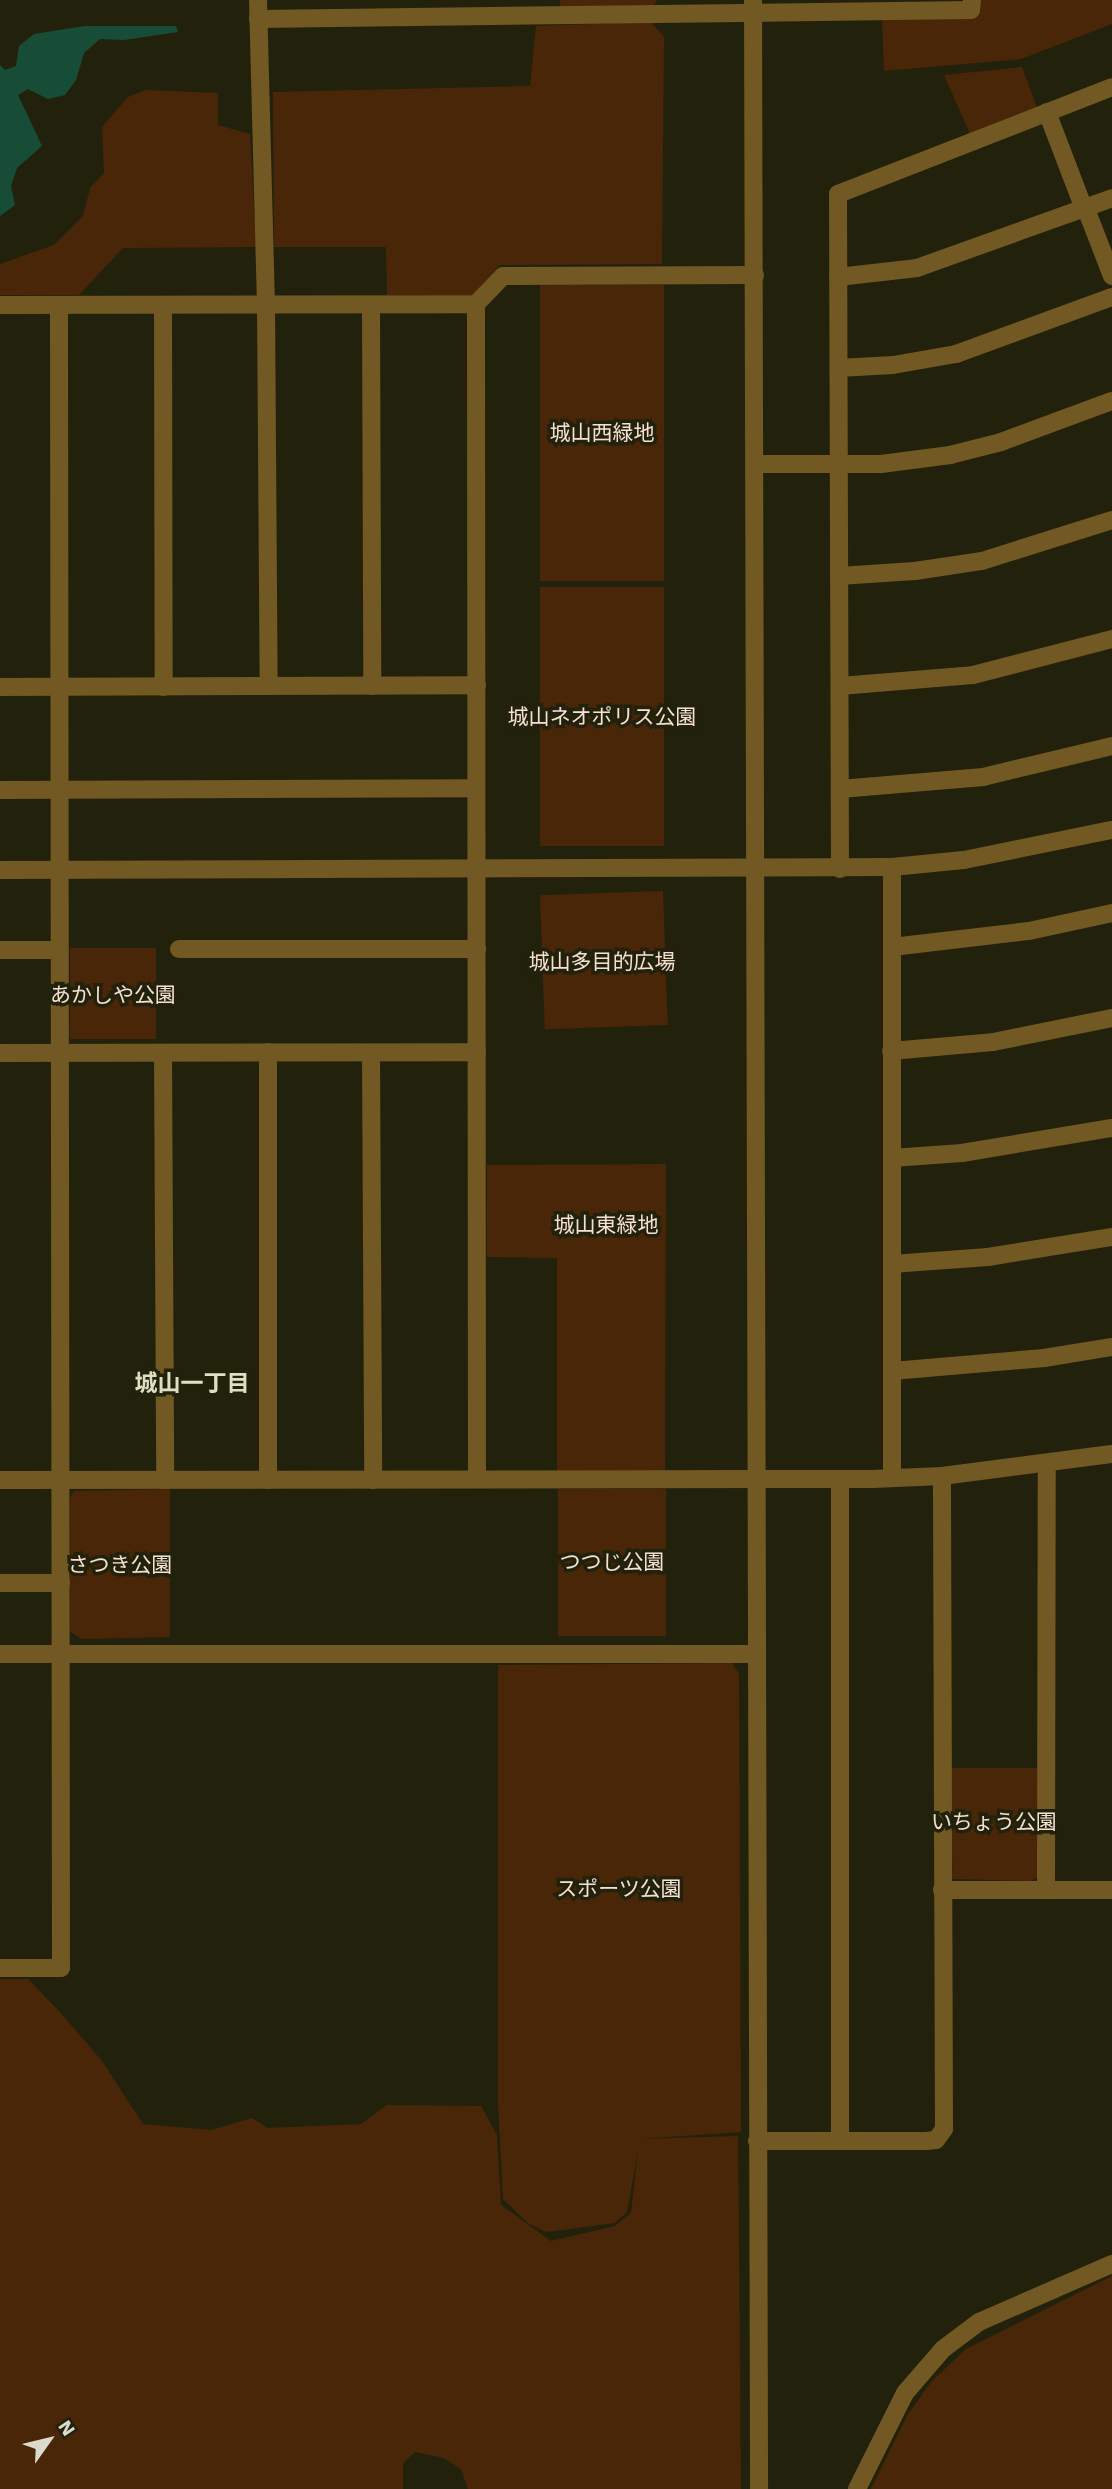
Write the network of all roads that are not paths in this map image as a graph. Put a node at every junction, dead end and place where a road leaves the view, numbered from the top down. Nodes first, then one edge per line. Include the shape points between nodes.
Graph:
1 (258, 0) edge
2 (972, 0) edge
3 (753, 6) edge
4 (367, 8) edge
5 (477, 8) edge
6 (258, 19) junction
7 (1112, 87) edge
8 (1047, 112) junction
9 (1112, 198) edge
10 (1085, 209) junction
11 (755, 275) junction
12 (1112, 276) edge
13 (838, 278) junction
14 (1112, 297) edge
15 (266, 303) junction
16 (476, 304) junction
17 (0, 305) edge
18 (59, 305) junction
19 (163, 305) junction
20 (371, 306) junction
21 (839, 368) junction
22 (1112, 401) edge
23 (755, 464) junction
24 (839, 465) junction
25 (1112, 520) edge
26 (839, 576) junction
27 (1112, 639) edge
28 (477, 685) junction
29 (269, 686) junction
30 (372, 686) junction
31 (840, 686) junction
32 (0, 687) edge
33 (164, 687) junction
34 (60, 688) junction
35 (1112, 746) edge
36 (476, 789) junction
37 (840, 789) junction
38 (0, 790) edge
39 (60, 790) junction
40 (1112, 830) edge
41 (891, 867) junction
42 (755, 868) junction
43 (840, 869) junction
44 (0, 870) edge
45 (60, 870) junction
46 (476, 870) junction
47 (1112, 913) edge
48 (892, 947) junction
49 (178, 949) dead end
50 (477, 949) junction
51 (0, 950) edge
52 (60, 950) junction
53 (1112, 1018) edge
54 (891, 1051) junction
55 (268, 1052) junction
56 (477, 1052) junction
57 (0, 1053) edge
58 (60, 1053) junction
59 (163, 1053) junction
60 (371, 1053) junction
61 (1112, 1128) edge
62 (892, 1158) junction
63 (1112, 1237) edge
64 (892, 1264) junction
65 (1112, 1346) edge
66 (892, 1371) junction
67 (1112, 1454) edge
68 (1047, 1464) junction
69 (942, 1476) junction
70 (757, 1478) junction
71 (892, 1478) junction
72 (477, 1479) junction
73 (840, 1479) junction
74 (0, 1480) edge
75 (60, 1480) junction
76 (165, 1480) junction
77 (268, 1480) junction
78 (373, 1480) junction
79 (0, 1583) edge
80 (61, 1583) junction
81 (0, 1654) edge
82 (60, 1654) junction
83 (757, 1654) junction
84 (942, 1890) junction
85 (1046, 1890) junction
86 (1112, 1890) edge
87 (0, 1968) edge
88 (757, 2141) junction
89 (840, 2141) junction
90 (1112, 2263) edge
91 (759, 2489) edge
92 (857, 2489) edge

1 - 6 street
2 - 3 street via 971,10
3 - 5 street
3 - 11 street
4 - 5 street
4 - 6 street
6 - 15 street
7 - 8 street
8 - 10 street
8 - 13 street via 838,194
9 - 10 street
10 - 12 street
10 - 13 street via 917,268
11 - 16 street via 503,276
11 - 23 street
13 - 21 street
14 - 21 street via 956,354 893,366
15 - 19 street
15 - 20 street
15 - 29 street
16 - 20 street
16 - 28 street
17 - 18 street
18 - 19 street
18 - 34 street
19 - 33 street
20 - 30 street
21 - 24 street
22 - 24 street via 976,450 881,464
23 - 24 street
23 - 42 street
24 - 26 street
25 - 26 street via 982,561 915,572
26 - 31 street
27 - 31 street via 973,675
28 - 30 street
28 - 36 street
29 - 30 street
29 - 33 street
31 - 37 street
32 - 34 street
33 - 34 street
34 - 39 street
35 - 37 street via 983,777
36 - 39 street
36 - 46 street
37 - 43 street
38 - 39 street
39 - 45 street
40 - 41 street via 964,860
41 - 43 street
41 - 48 street
42 - 43 street
42 - 46 street
42 - 70 street
44 - 45 street
45 - 46 street
45 - 52 street
46 - 50 street
47 - 48 street via 1005,935
48 - 54 street
49 - 50 street
50 - 56 street
51 - 52 street
52 - 58 street
53 - 54 street via 993,1042
54 - 62 street
55 - 59 street
55 - 60 street
55 - 77 street
56 - 60 street
56 - 72 street
57 - 58 street
58 - 59 street
58 - 75 street
59 - 76 street
60 - 78 street
61 - 62 street via 962,1153
62 - 64 street
63 - 64 street via 988,1257
64 - 66 street
65 - 66 street via 1031,1359
66 - 71 street
67 - 68 street
68 - 69 street
68 - 85 street
69 - 71 street
69 - 84 street
70 - 72 street
70 - 73 street
70 - 83 street
71 - 73 street
72 - 78 street
73 - 89 street
74 - 75 street
75 - 76 street
75 - 80 street
76 - 77 street
77 - 78 street
79 - 80 street
80 - 82 street
81 - 82 street
82 - 83 street
82 - 87 street via 61,1968
83 - 88 street
84 - 85 street
84 - 89 street via 944,2129 936,2140
85 - 86 street
88 - 89 street
88 - 91 street
90 - 92 street via 979,2322 943,2349 905,2393

